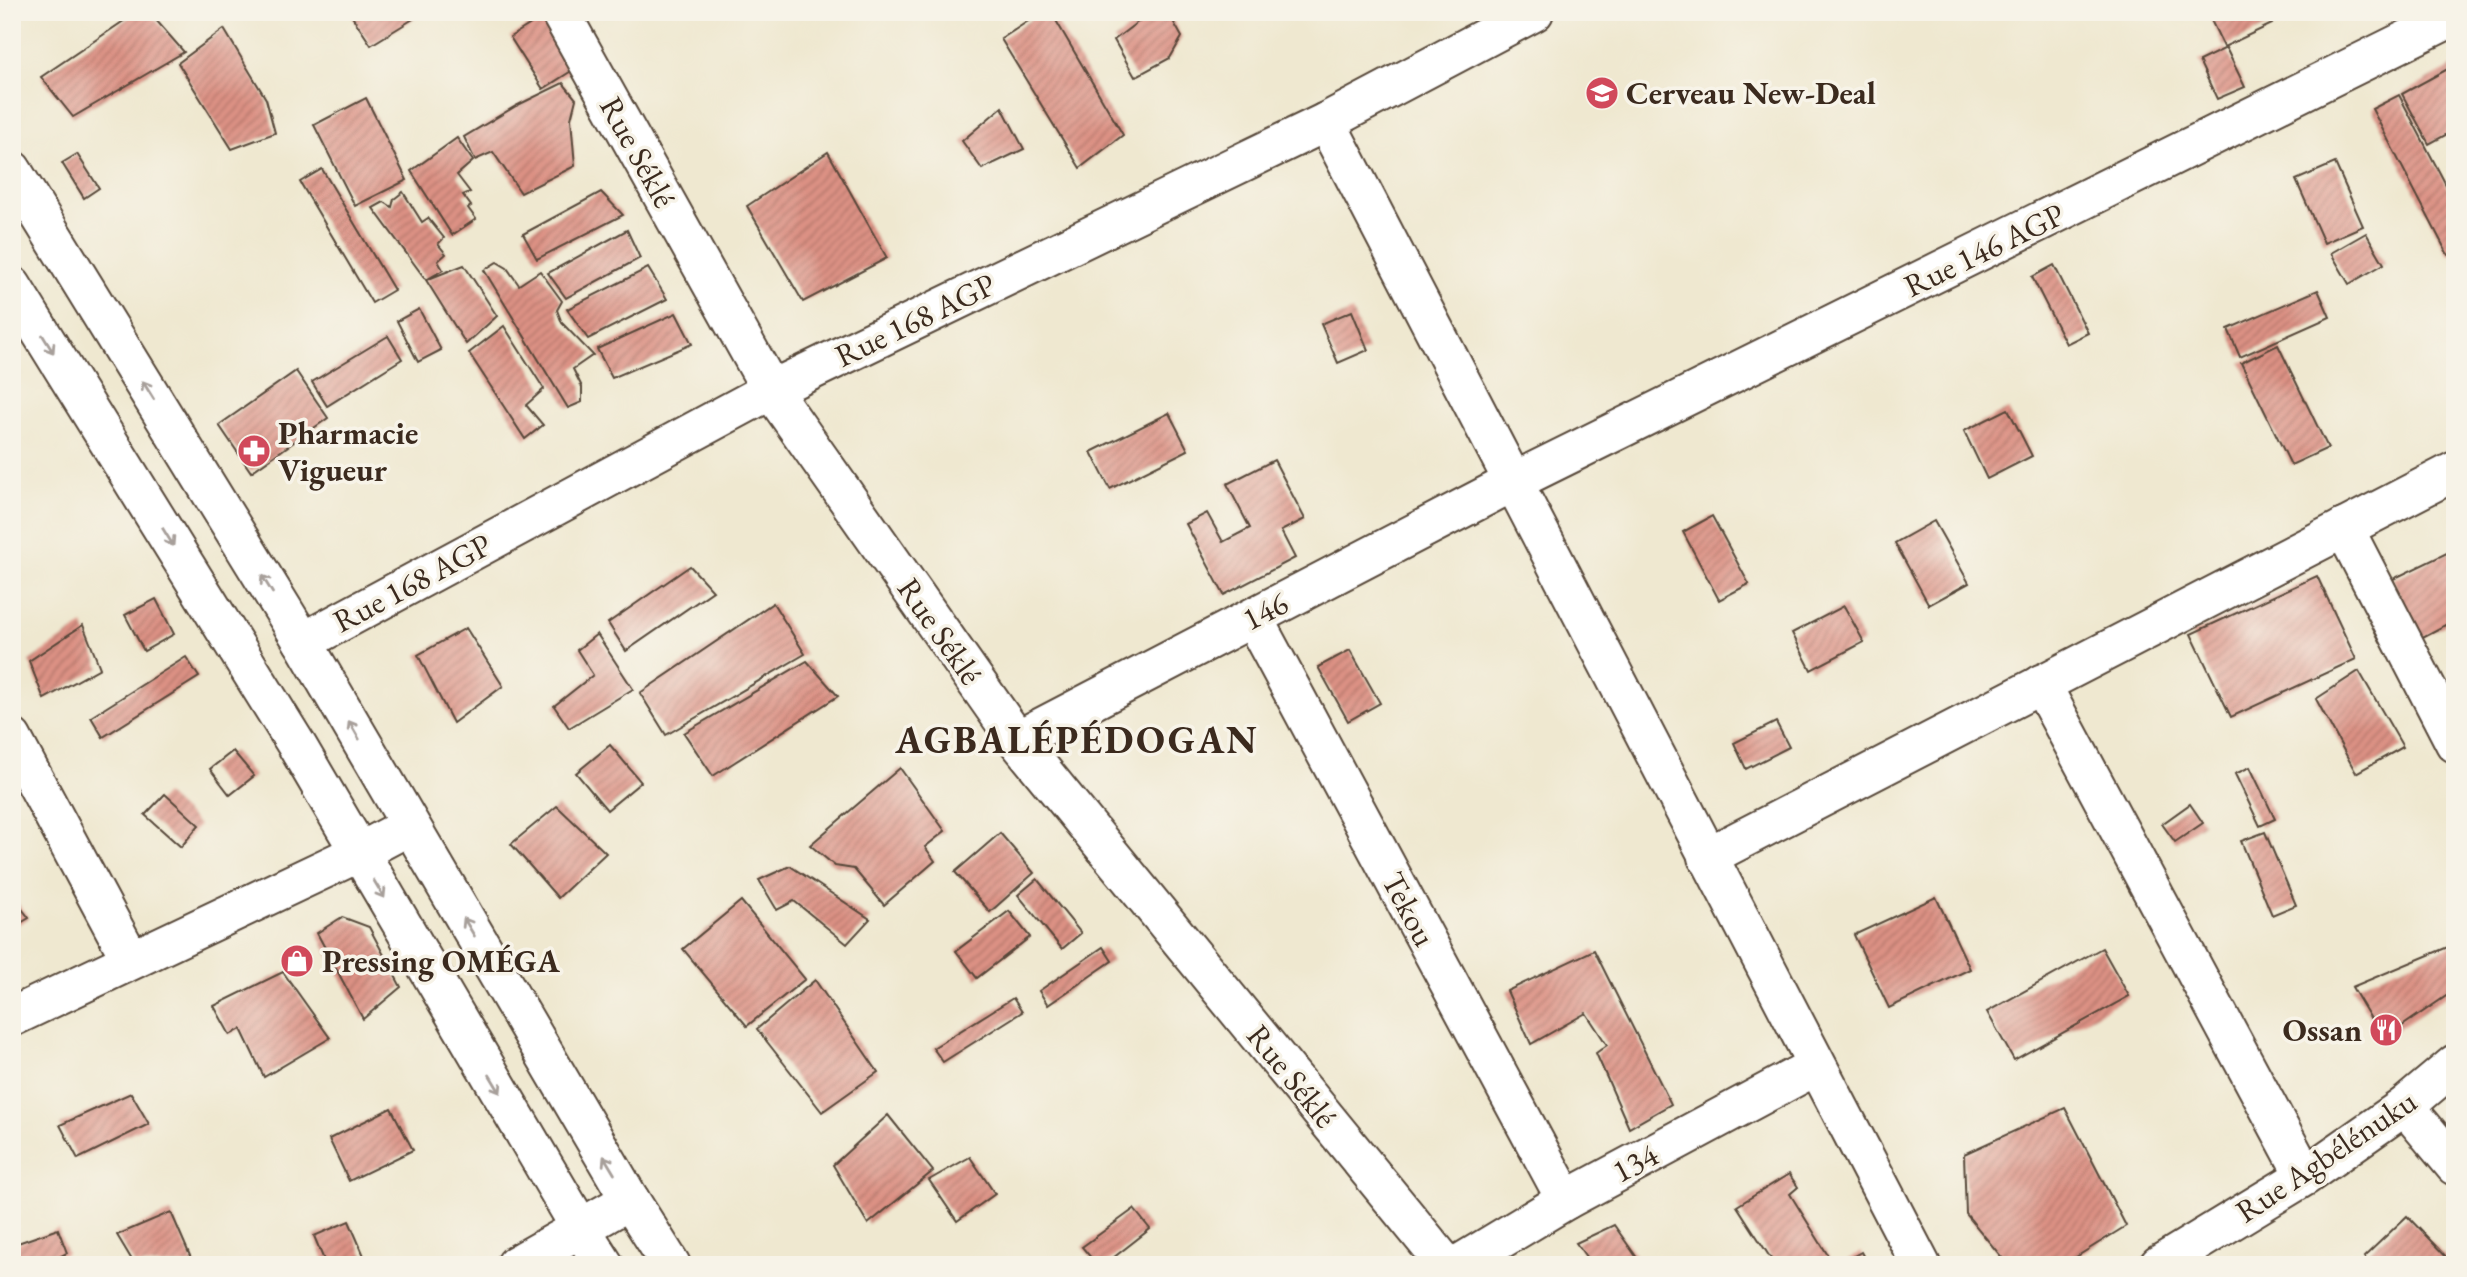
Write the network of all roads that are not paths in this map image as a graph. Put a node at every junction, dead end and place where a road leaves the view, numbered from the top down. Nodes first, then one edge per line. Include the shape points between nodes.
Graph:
1 (561, 12) edge
2 (1534, 12) edge
3 (2455, 16) edge
4 (1326, 122) junction
5 (12, 170) edge
6 (12, 286) edge
7 (771, 390) junction
8 (2455, 471) edge
9 (1513, 482) junction
10 (2344, 528) junction
11 (1253, 618) junction
12 (303, 642) junction
13 (2041, 684) junction
14 (12, 738) edge
15 (1017, 740) junction
16 (2455, 743) edge
17 (409, 826) junction
18 (358, 853) junction
19 (1707, 856) junction
20 (131, 960) junction
21 (12, 1017) edge
22 (2455, 1064) edge
23 (1816, 1066) junction
24 (2405, 1106) junction
25 (2455, 1166) edge
26 (2305, 1176) junction
27 (630, 1200) junction
28 (1566, 1200) junction
29 (581, 1230) junction
30 (516, 1265) edge
31 (604, 1265) edge
32 (671, 1265) edge
33 (1447, 1265) edge
34 (1458, 1265) edge
35 (1921, 1265) edge
36 (2159, 1265) edge

1 - 7 street, Rue Séklé
2 - 4 street, Rue 168 AGP
3 - 9 street, Rue 146 AGP
4 - 7 street, Rue 168 AGP
4 - 9 street
12 -> 5 street
6 -> 18 street via 296,744
7 - 12 street, Rue 168 AGP
7 - 15 street, Rue Séklé
8 - 10 street
9 - 11 street, 146
9 - 19 street
10 - 13 street
10 - 16 street
11 - 15 street, 146
11 - 28 street, Tekou
17 -> 12 street
13 - 19 street
13 - 26 street
14 - 20 street
15 - 33 street, Rue Séklé
17 - 18 street
27 -> 17 street
18 - 20 street
18 -> 29 street
19 - 23 street
20 - 21 street
22 - 24 street, Rue Agbélénuku
23 - 28 street, 134
23 - 35 street
24 - 25 street
24 - 26 street, Rue Agbélénuku
26 - 36 street, Rue Agbélénuku
27 - 29 street
27 - 32 street
28 - 34 street, 134
29 - 30 street
29 - 31 street

